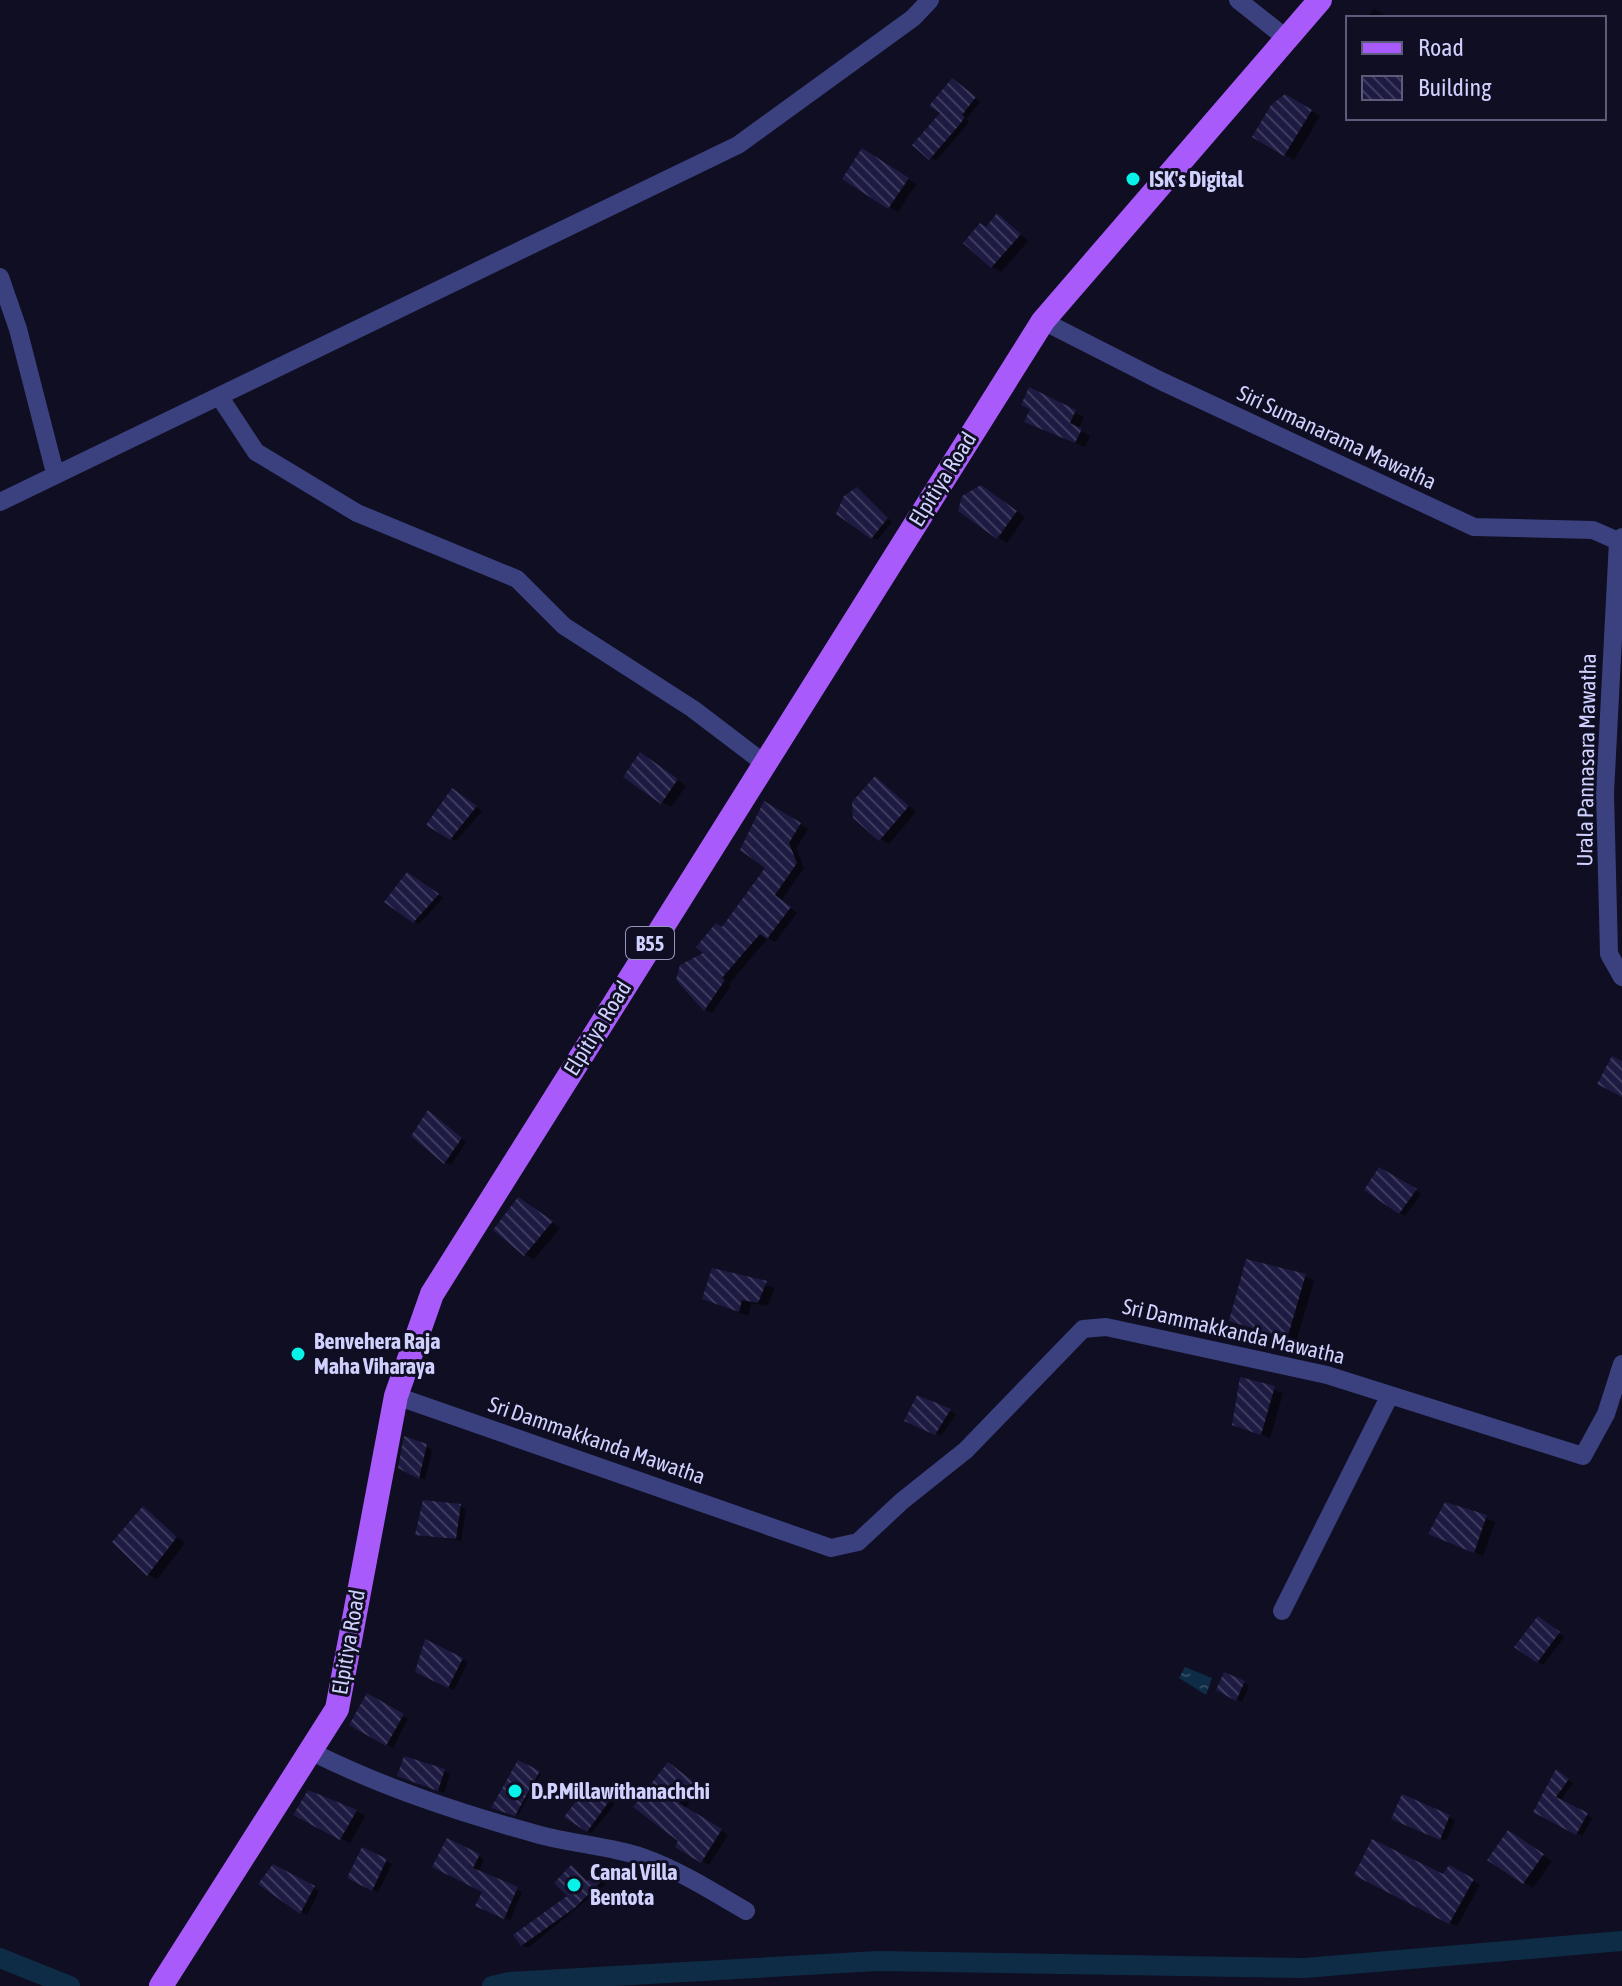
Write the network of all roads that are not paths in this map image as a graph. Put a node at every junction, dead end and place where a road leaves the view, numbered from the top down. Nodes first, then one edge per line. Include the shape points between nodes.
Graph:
1 (930, 0) edge
2 (1238, 0) edge
3 (1320, 0) edge
4 (1286, 38) junction
5 (0, 277) edge
6 (1043, 321) junction
7 (219, 396) junction
8 (55, 473) junction
9 (0, 502) edge
10 (1620, 539) edge
11 (764, 763) junction
12 (1622, 977) edge
13 (1622, 1364) edge
14 (1390, 1395) junction
15 (396, 1396) junction
16 (1282, 1611) dead end
17 (310, 1751) junction
18 (746, 1911) dead end
19 (163, 1982) edge

1 - 7 street via 913,18 738,145
2 - 4 street
3 - 4 main road, Elpitiya Road / B55
4 - 6 main road, Elpitiya Road / B55
5 - 8 street
6 - 10 street, Siri Sumanarama Mawatha via 1474,527 1593,530
6 - 11 main road, Elpitiya Road / B55
7 - 8 street
7 - 11 street via 256,452 357,513 517,579 564,626 693,709
8 - 9 street
10 - 12 street, Urala Pannasara Mawatha via 1605,793 1609,954
11 - 15 main road, Elpitiya Road / B55 via 432,1294
13 - 14 street, Sri Dammakkanda Mawatha via 1606,1414 1583,1456
14 - 15 street, Sri Dammakkanda Mawatha via 1327,1375 1106,1327 1083,1329 966,1450 858,1542 831,1548
14 - 16 street
15 - 17 main road, Elpitiya Road / B55 via 337,1709
17 - 18 street via 379,1785 460,1812 640,1856
17 - 19 main road, Elpitiya Road / B55

